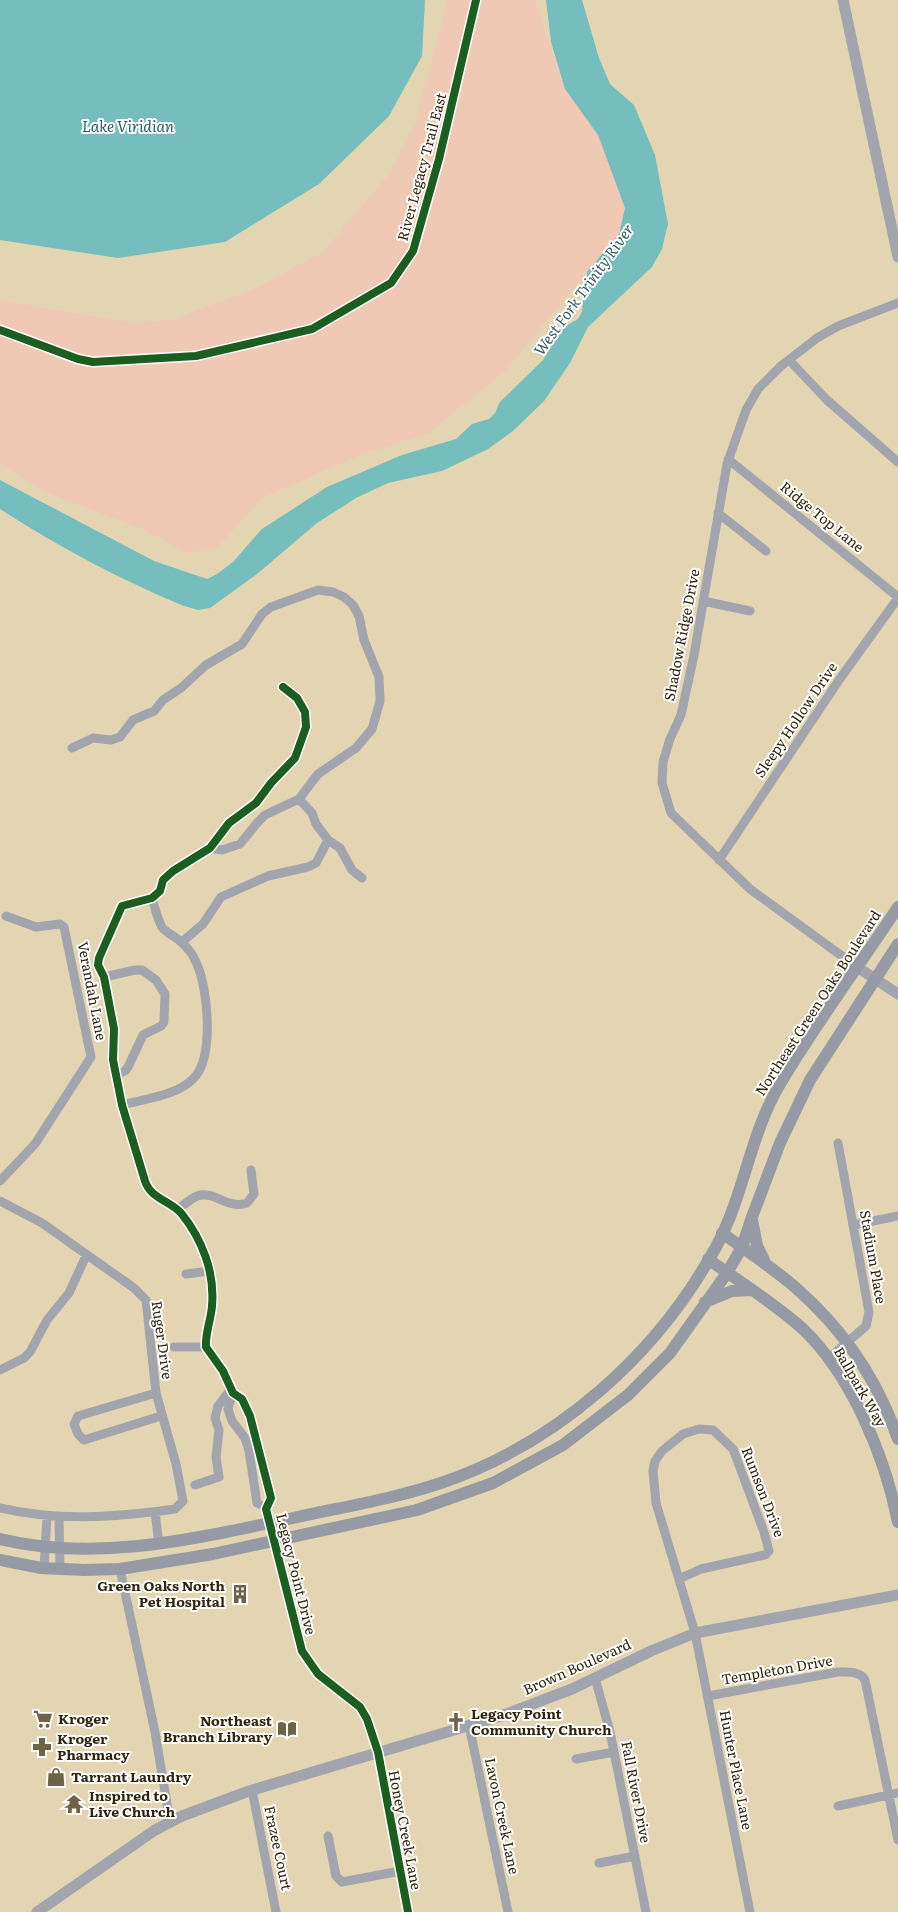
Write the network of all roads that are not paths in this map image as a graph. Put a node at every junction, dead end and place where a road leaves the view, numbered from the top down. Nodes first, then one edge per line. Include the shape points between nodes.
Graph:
1 (843, 0) edge
2 (894, 214) edge
3 (898, 257) edge
4 (898, 303) edge
5 (789, 360) junction
6 (728, 459) junction
7 (898, 462) edge
8 (718, 513) junction
9 (766, 551) dead end
10 (898, 597) edge
11 (703, 601) junction
12 (750, 611) dead end
13 (283, 687) dead end
14 (72, 748) dead end
15 (299, 799) junction
16 (328, 840) junction
17 (210, 848) junction
18 (719, 860) junction
19 (362, 878) dead end
20 (152, 898) junction
21 (898, 907) edge
22 (6, 916) dead end
23 (182, 942) junction
24 (898, 944) edge
25 (857, 967) junction
26 (104, 977) junction
27 (874, 978) junction
28 (898, 994) edge
29 (116, 1075) junction
30 (122, 1105) junction
31 (838, 1143) dead end
32 (252, 1170) dead end
33 (0, 1181) edge
34 (0, 1201) edge
35 (177, 1210) junction
36 (898, 1216) edge
37 (752, 1217) junction
38 (854, 1225) junction
39 (722, 1233) junction
40 (742, 1247) junction
41 (86, 1256) junction
42 (708, 1258) junction
43 (767, 1265) junction
44 (210, 1271) junction
45 (728, 1273) junction
46 (186, 1274) dead end
47 (751, 1290) junction
48 (705, 1302) junction
49 (847, 1343) junction
50 (174, 1347) dead end
51 (206, 1347) junction
52 (828, 1359) junction
53 (0, 1370) edge
54 (232, 1391) junction
55 (156, 1393) junction
56 (161, 1416) junction
57 (895, 1419) edge
58 (699, 1429) joint
59 (898, 1439) edge
60 (195, 1485) dead end
61 (0, 1508) edge
62 (266, 1508) junction
63 (154, 1512) junction
64 (47, 1517) junction
65 (59, 1517) junction
66 (898, 1522) edge
67 (270, 1523) junction
68 (0, 1539) edge
69 (274, 1541) junction
70 (159, 1544) junction
71 (45, 1547) junction
72 (59, 1549) junction
73 (0, 1560) edge
74 (44, 1568) junction
75 (60, 1569) junction
76 (120, 1569) junction
77 (679, 1579) junction
78 (898, 1595) edge
79 (695, 1633) junction
80 (595, 1678) junction
81 (708, 1696) junction
82 (469, 1725) junction
83 (378, 1752) junction
84 (614, 1752) junction
85 (576, 1759) dead end
86 (252, 1790) junction
87 (893, 1794) edge
88 (838, 1806) dead end
89 (170, 1822) junction
90 (328, 1836) dead end
91 (898, 1840) edge
92 (635, 1856) junction
93 (599, 1863) dead end
94 (400, 1871) junction
95 (37, 1912) edge
96 (276, 1912) edge
97 (408, 1912) edge
98 (508, 1912) edge
99 (646, 1912) edge
100 (750, 1912) edge

1 - 2 street
2 - 3 street
4 - 5 street, Shadow Ridge Drive via 838,326
5 - 6 street, Shadow Ridge Drive via 758,389 738,429
5 - 7 street via 827,400
6 - 8 street, Shadow Ridge Drive
6 - 10 street, Ridge Top Lane
8 - 9 street
8 - 11 street, Shadow Ridge Drive
10 - 18 street, Sleepy Hollow Drive
11 - 12 street
11 - 18 street, Shadow Ridge Drive via 681,715 663,762 662,783 671,813
13 - 17 street via 297,698 306,712 306,727 295,758 256,803 229,823
14 - 15 street via 93,738 111,740 120,737 133,720 154,710 206,665 242,644 262,614 271,607 312,592 333,592 353,605 359,616 364,640 379,677 380,701 372,729 356,748 318,774
15 - 16 street via 312,813
15 - 17 street via 265,816 240,844 222,850
16 - 19 street via 340,848 352,870
16 - 23 street via 316,863 268,876 221,896 203,924
17 - 20 street via 173,871
18 - 25 street, Shadow Ridge Drive via 750,889
20 - 23 street via 163,928
20 - 26 street via 126,903 118,912 98,958
21 - 25 main road, Northeast Green Oaks Boulevard
22 - 33 street, Verandah Lane via 36,927 60,924 64,927 91,1057 35,1144
23 - 30 street via 196,962 202,986 208,1019 205,1058 193,1080 176,1090
24 - 27 main road
25 - 27 street
25 - 39 main road, Northeast Green Oaks Boulevard via 780,1084 758,1130
26 - 29 street via 114,1029
26 - 29 street via 142,970 156,980 165,994 164,1022 143,1035 128,1067
27 - 28 street
27 - 37 main road via 793,1113
29 - 30 street
30 - 35 street via 148,1189
31 - 38 street, Stadium Place
32 - 35 street via 254,1194 247,1203 232,1205 209,1195 199,1196
34 - 41 street, Ruger Drive via 42,1224
35 - 44 street via 202,1247
36 - 38 street
37 - 40 main road
37 - 43 main road via 757,1246
38 - 49 street, Stadium Place via 869,1312 866,1326
39 - 40 main road, Ballpark Way
39 - 42 main road, Northeast Green Oaks Boulevard
40 - 43 main road, Ballpark Way
40 - 45 main road
41 - 53 street via 69,1293 47,1320 30,1352
41 - 55 street, Ruger Drive via 134,1288 146,1300
42 - 45 main road, Ballpark Way
42 - 67 main road, Northeast Green Oaks Boulevard via 650,1342 592,1398 554,1427 485,1465 441,1482 397,1496
43 - 49 main road, Ballpark Way via 813,1304
44 - 46 street
44 - 51 street via 212,1306
45 - 47 main road, Ballpark Way
45 - 48 main road
47 - 48 main road via 732,1291
47 - 52 main road, Ballpark Way via 799,1326
48 - 69 main road via 670,1353 628,1395 563,1445 516,1473 417,1510
49 - 52 street, Stadium Place
49 - 57 main road, Ballpark Way
50 - 51 street
51 - 54 street, Legacy Point Drive
52 - 66 main road, Ballpark Way via 871,1434 890,1483
54 - 60 street via 218,1406 214,1418 219,1430 216,1457 219,1477
54 - 62 street, Legacy Point Drive via 242,1399 256,1433 271,1498
54 - 62 street, Legacy Point Drive via 228,1409 232,1421 245,1438 257,1503
55 - 56 street, Ruger Drive
55 - 56 street via 78,1416 74,1424 84,1440
56 - 63 street, Ruger Drive via 183,1501 179,1507
57 - 59 main road, Ballpark Way
58 - 77 street, Hunter Place Lane via 683,1434 662,1451 655,1460 653,1471 656,1503
58 - 77 street, Rumson Drive via 718,1432 733,1449 769,1551 765,1556 702,1569
61 - 64 street
62 - 67 street, Legacy Point Drive
63 - 65 street via 99,1518
63 - 70 street
64 - 65 street
64 - 71 street
65 - 72 street
67 - 69 street, Legacy Point Drive
67 - 70 main road, Northeast Green Oaks Boulevard
68 - 71 main road, Northeast Green Oaks Boulevard
69 - 76 main road via 168,1563
69 - 83 street, Legacy Point Drive via 302,1651 318,1674 360,1707
70 - 72 main road, Northeast Green Oaks Boulevard via 116,1550
71 - 72 main road, Northeast Green Oaks Boulevard
71 - 74 street
72 - 75 street
73 - 74 main road
74 - 75 main road
75 - 76 main road
76 - 89 street via 155,1732
77 - 79 street, Hunter Place Lane
78 - 79 street, Brown Boulevard
79 - 80 street, Brown Boulevard via 651,1650
79 - 81 street, Hunter Place Lane
80 - 82 street, Brown Boulevard via 534,1704
80 - 84 street, Fall River Drive
81 - 87 street, Templeton Drive via 838,1672 861,1674
81 - 100 street, Hunter Place Lane
82 - 83 street, Brown Boulevard
82 - 98 street, Lavon Creek Lane
83 - 86 street, Brown Boulevard
83 - 94 street, Honey Creek Lane
84 - 85 street
84 - 92 street, Fall River Drive
86 - 89 street, Brown Boulevard
86 - 96 street, Frazee Court
87 - 88 street
87 - 91 street, Templeton Drive
89 - 95 street, Brown Boulevard via 132,1844
90 - 94 street via 336,1876 342,1882
92 - 93 street
92 - 99 street, Fall River Drive
94 - 97 street, Honey Creek Lane

